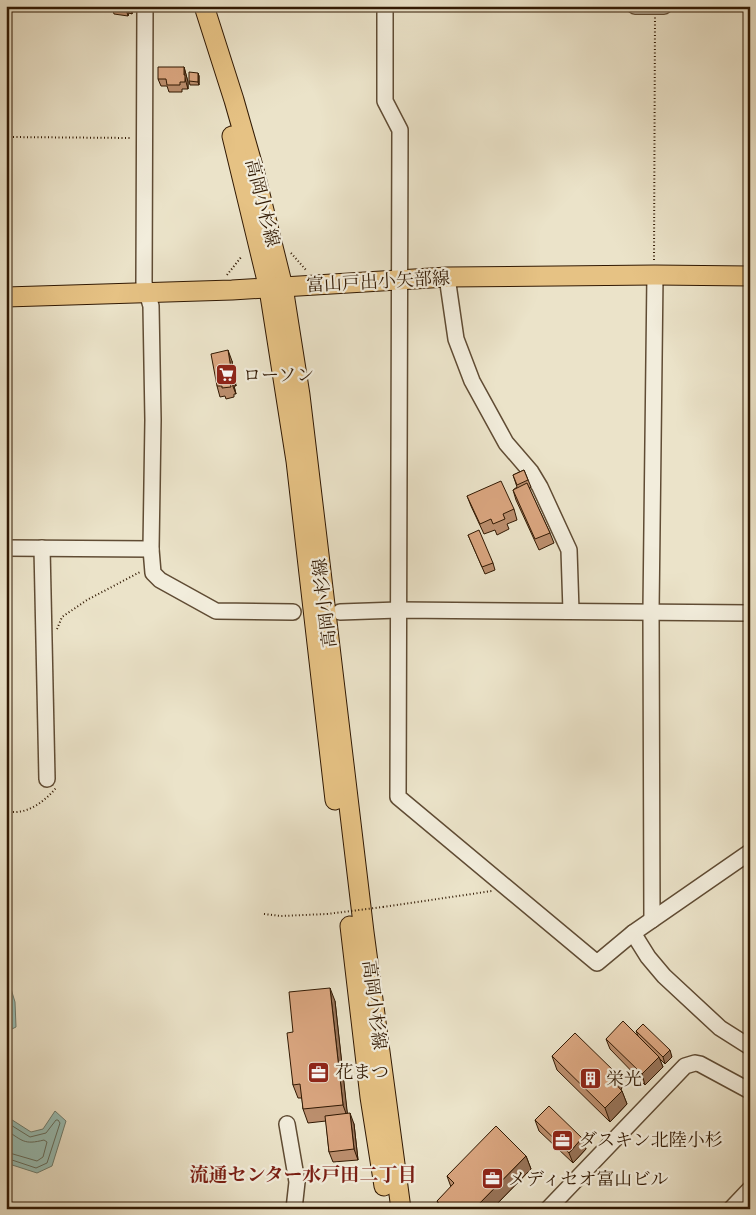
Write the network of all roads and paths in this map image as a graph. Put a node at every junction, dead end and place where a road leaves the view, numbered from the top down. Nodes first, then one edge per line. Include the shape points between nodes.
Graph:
1 (145, 6) edge
2 (190, 6) edge
3 (204, 6) edge
4 (385, 6) edge
5 (635, 6) edge
6 (655, 6) edge
7 (664, 6) edge
8 (6, 137) edge
9 (145, 138) junction
10 (291, 253) dead end
11 (242, 256) dead end
12 (306, 270) dead end
13 (655, 275) junction
14 (750, 276) edge
15 (448, 277) junction
16 (224, 279) dead end
17 (400, 279) junction
18 (276, 288) junction
19 (147, 294) junction
20 (6, 297) edge
21 (6, 548) edge
22 (42, 548) junction
23 (151, 549) junction
24 (152, 566) junction
25 (398, 610) junction
26 (571, 611) junction
27 (651, 611) junction
28 (293, 612) dead end
29 (340, 612) dead end
30 (750, 613) edge
31 (56, 631) dead end
32 (52, 784) joint
33 (6, 811) edge
34 (750, 852) edge
35 (507, 889) junction
36 (264, 914) dead end
37 (652, 920) junction
38 (633, 933) junction
39 (750, 1047) edge
40 (750, 1091) edge
41 (286, 1124) dead end
42 (750, 1189) edge
43 (294, 1209) edge
44 (388, 1209) edge
45 (401, 1209) edge
46 (548, 1209) edge
47 (731, 1209) edge

1 - 9 street
2 - 18 main road, 高岡小杉線 via 232,135
3 - 18 main road, 高岡小杉線 via 254,170
4 - 17 street via 385,101 400,130
5 - 6 street
6 - 7 street
6 - 13 path
8 - 9 path
9 - 19 street via 144,282
10 - 12 path
11 - 16 path
13 - 14 main road, 富山戸出小矢部線
13 - 15 main road, 富山戸出小矢部線
13 - 27 street
15 - 17 main road, 富山戸出小矢部線
15 - 26 street via 456,339 472,381 506,443 540,487 569,550
17 - 18 main road, 富山戸出小矢部線
17 - 25 street
18 - 19 main road, 富山戸出小矢部線
18 - 44 main road, 高岡小杉線 via 370,1097
18 - 45 main road, 高岡小杉線 via 300,396 364,932
19 - 20 main road, 富山戸出小矢部線
19 - 23 street via 151,306 153,420
21 - 22 street
22 - 23 street
22 - 32 street
23 - 24 street
24 - 28 street via 153,573 160,580 216,611
24 - 31 path via 87,600 62,617
25 - 26 street
25 - 29 street
25 - 35 street via 398,797
26 - 27 street
27 - 30 street
27 - 37 street
32 - 33 path via 47,798 37,806
34 - 37 street
35 - 36 path, bridge via 327,914
35 - 38 street via 597,963
37 - 38 street
38 - 39 street via 664,976 720,1028
40 - 46 street via 700,1064 685,1066
41 - 43 street via 297,1182
42 - 47 street

